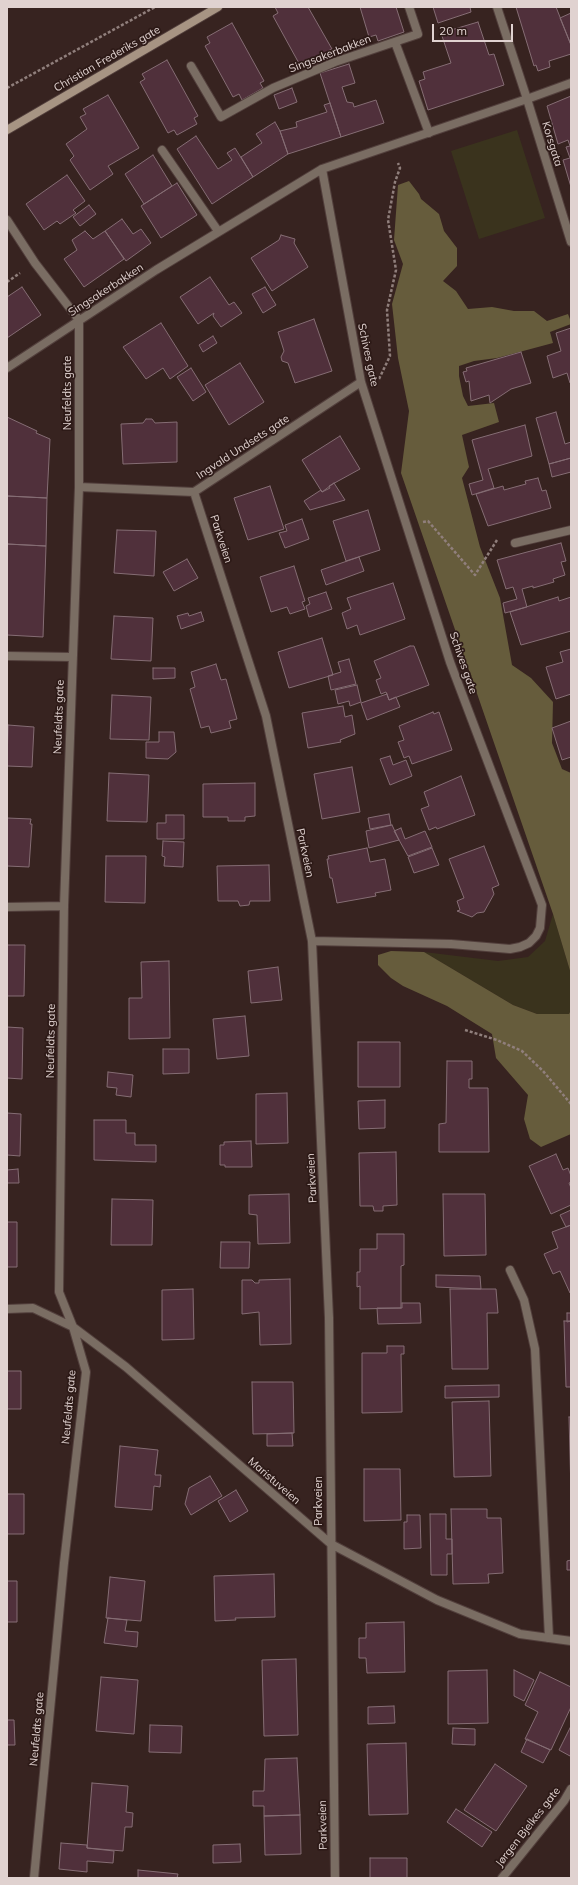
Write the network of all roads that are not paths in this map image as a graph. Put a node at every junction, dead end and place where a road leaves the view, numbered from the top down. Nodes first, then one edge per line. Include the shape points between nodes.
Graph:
1 (218, 7) edge
2 (409, 7) edge
3 (497, 7) edge
4 (395, 42) junction
5 (191, 66) dead end
6 (571, 83) edge
7 (527, 99) junction
8 (7, 130) edge
9 (429, 133) junction
10 (162, 150) dead end
11 (322, 169) junction
12 (7, 220) edge
13 (218, 231) junction
14 (571, 242) edge
15 (79, 320) junction
16 (7, 368) edge
17 (361, 382) junction
18 (78, 487) junction
19 (194, 492) junction
20 (571, 530) edge
21 (515, 544) road end
22 (7, 656) edge
23 (72, 657) junction
24 (7, 906) edge
25 (64, 906) junction
26 (312, 941) junction
27 (510, 1270) dead end
28 (7, 1309) edge
29 (73, 1327) junction
30 (331, 1544) junction
31 (549, 1638) junction
32 (571, 1641) edge
33 (571, 1789) edge
34 (34, 1878) edge
35 (335, 1878) edge
36 (502, 1878) edge

1 - 8 main road, Christian Frederiks gate
2 - 4 street, Singsakerbakken via 418,34
3 - 7 street
4 - 5 street, Singsakerbakken via 335,62 273,88 221,117
4 - 9 street
6 - 7 street, Singsakerbakken
7 - 9 street, Singsakerbakken
7 - 14 street, Korsgata
9 - 11 street, Singsakerbakken
10 - 13 street
11 - 13 street, Singsakerbakken
11 - 17 street, Schives gate
12 - 15 street
13 - 15 street, Singsakerbakken
15 - 16 street, Singsakerbakken
15 - 18 street, Neufeldts gate
17 - 19 street, Ingvald Undsets gate
17 - 26 street, Schives gate via 450,662 542,905 540,928 529,943 510,948
18 - 19 street, Ingvald Undsets gate
18 - 23 street, Neufeldts gate
19 - 26 street, Parkveien via 266,716
20 - 21 street
22 - 23 street
23 - 25 street, Neufeldts gate
24 - 25 street
25 - 29 street, Neufeldts gate via 58,1292
26 - 30 street, Parkveien via 329,1318
27 - 31 street via 524,1300 535,1349
28 - 29 street, Maristuveien via 34,1308
29 - 30 street, Maristuveien via 126,1367
29 - 34 street, Neufeldts gate via 86,1372 64,1563
30 - 31 street, Maristuveien via 437,1600 520,1634
30 - 35 street, Parkveien
31 - 32 street, Maristuveien
33 - 36 street, Jørgen Bjelkes gate

